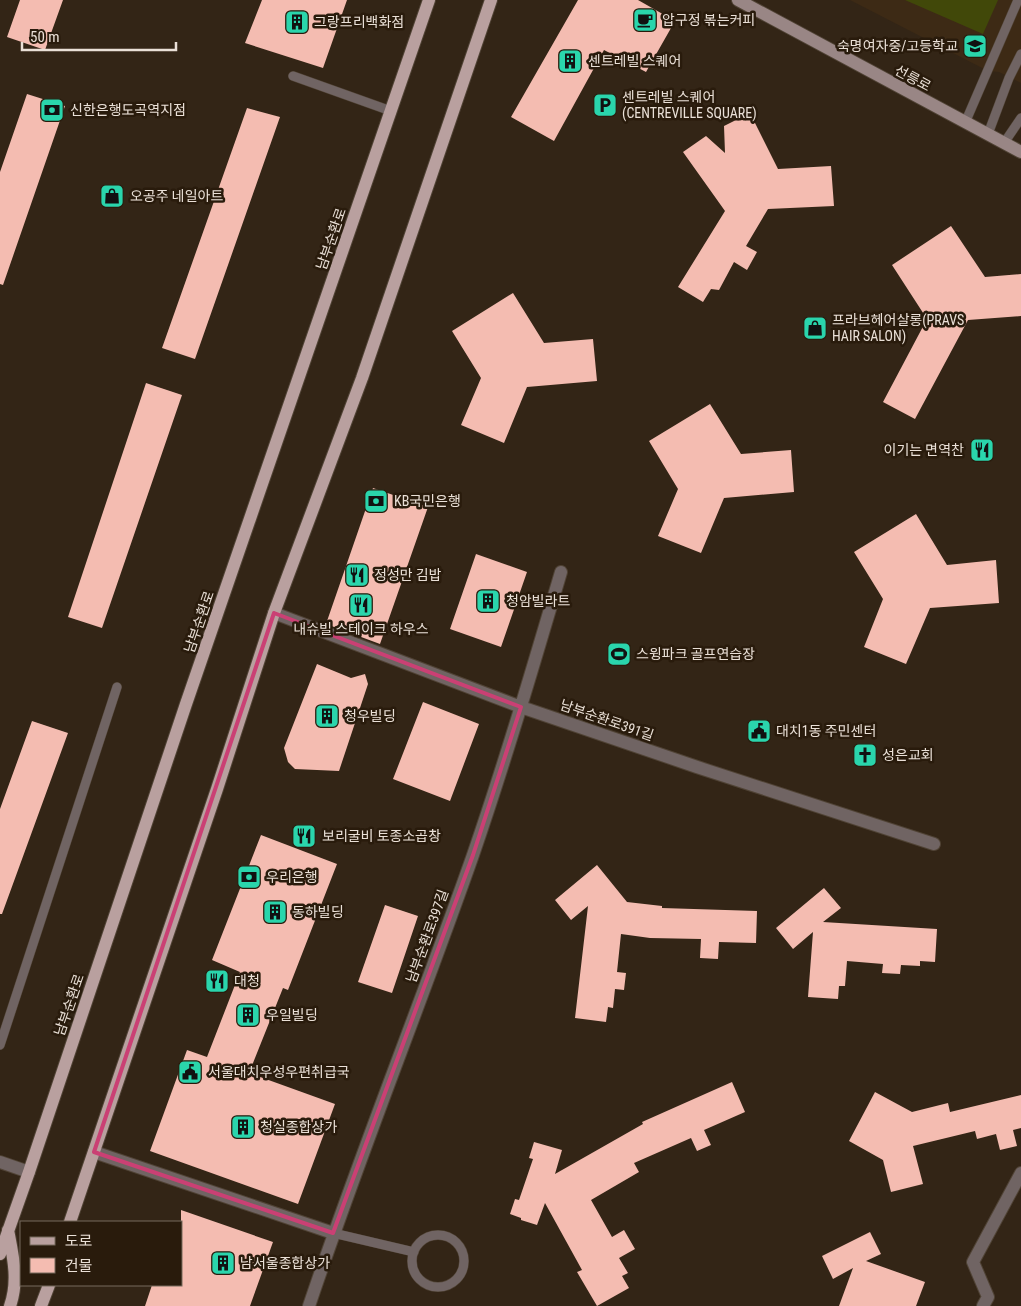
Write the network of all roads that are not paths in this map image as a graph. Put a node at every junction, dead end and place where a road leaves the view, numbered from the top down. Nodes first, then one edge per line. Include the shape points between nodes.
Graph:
1 (429, 0) edge
2 (491, 0) edge
3 (738, 0) edge
4 (1018, 0) edge
5 (1021, 54) edge
6 (293, 76) dead end
7 (391, 111) junction
8 (1021, 118) edge
9 (965, 123) junction
10 (988, 134) junction
11 (1004, 142) junction
12 (1021, 152) edge
13 (561, 572) dead end
14 (274, 613) junction
15 (117, 687) dead end
16 (522, 707) junction
17 (934, 844) dead end
18 (0, 1045) edge
19 (94, 1152) junction
20 (0, 1162) edge
21 (29, 1172) junction
22 (1021, 1174) edge
23 (70, 1221) edge
24 (8, 1230) junction
25 (333, 1233) junction
26 (414, 1252) junction
27 (0, 1254) edge
28 (49, 1286) edge
29 (10, 1306) edge
30 (42, 1306) edge
31 (309, 1306) edge
32 (983, 1306) edge

1 - 7 main road, 남부순환로
2 - 14 main road via 362,378
3 - 9 main road, 선릉로
4 - 9 lane
5 - 10 lane
6 - 7 lane
7 - 21 main road, 남부순환로 via 186,704
8 - 11 lane
9 - 10 main road, 선릉로
10 - 11 main road, 선릉로
11 - 12 main road, 선릉로
13 - 16 street, 남부순환로397길
14 - 16 street, 남부순환로391길
14 - 19 main road
15 - 18 lane
16 - 17 street, 남부순환로391길
16 - 25 street, 남부순환로397길 via 473,855
19 - 23 main road
19 - 25 street
20 - 21 street
21 - 24 main road, 남부순환로
22 - 32 street via 973,1262 988,1297
24 - 27 main road, 남부순환로
24 - 29 main road via 15,1285
25 - 26 lane
25 - 31 street, 남부순환로397길
26 - 26 lane via 425,1239 442,1235 450,1238 462,1251 463,1269 446,1286 429,1286 416,1276 412,1260
28 - 30 main road

